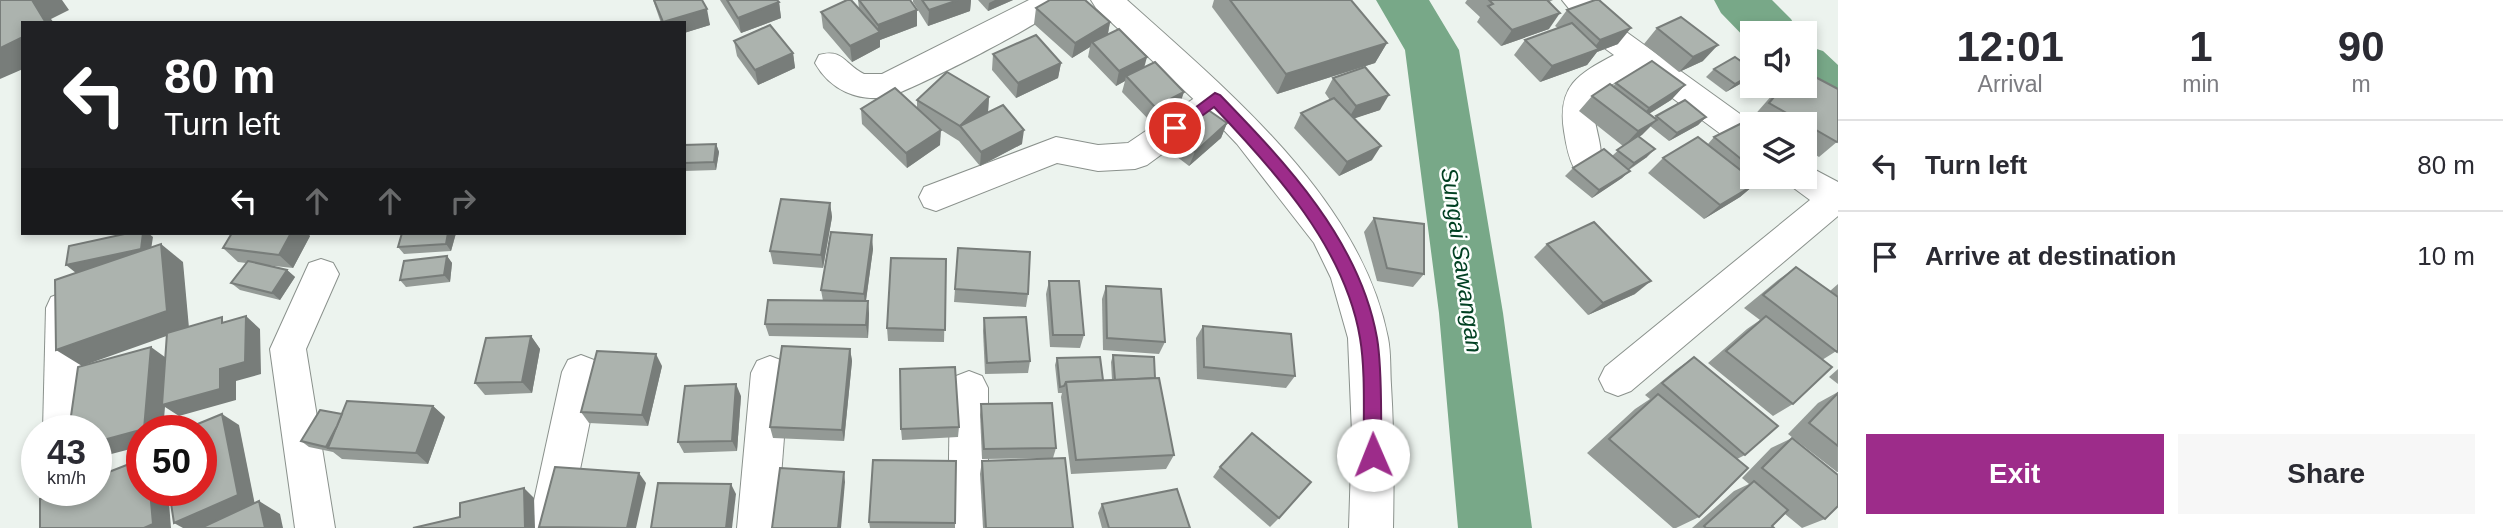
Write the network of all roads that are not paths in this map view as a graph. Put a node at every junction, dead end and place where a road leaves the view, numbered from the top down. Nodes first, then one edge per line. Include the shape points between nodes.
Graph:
1 (1052, 0) edge
2 (1107, 0) edge
3 (1577, 0) edge
4 (1638, 56) junction
5 (830, 63) dead end
6 (1215, 99) junction
7 (1740, 131) edge
8 (1586, 159) edge
9 (1817, 186) edge
10 (936, 197) dead end
11 (1836, 198) edge
12 (321, 274) dead end
13 (65, 295) edge
14 (582, 372) dead end
15 (770, 373) dead end
16 (1618, 379) dead end
17 (970, 388) dead end
18 (62, 415) edge
19 (315, 528) edge
20 (548, 528) edge
21 (757, 528) edge
22 (968, 528) edge
23 (1371, 528) edge

1 - 5 street via 888,85 863,88 841,77
2 - 6 main road
3 - 4 street via 1607,33
4 - 7 street
4 - 8 street via 1591,81 1580,94 1575,112
6 - 10 street via 1135,156 1098,158 1056,150
6 - 23 main road via 1328,233 1350,278 1368,338
9 - 11 street
11 - 16 street
12 - 19 street via 288,349
13 - 18 street
14 - 20 street
15 - 21 street
17 - 22 street

